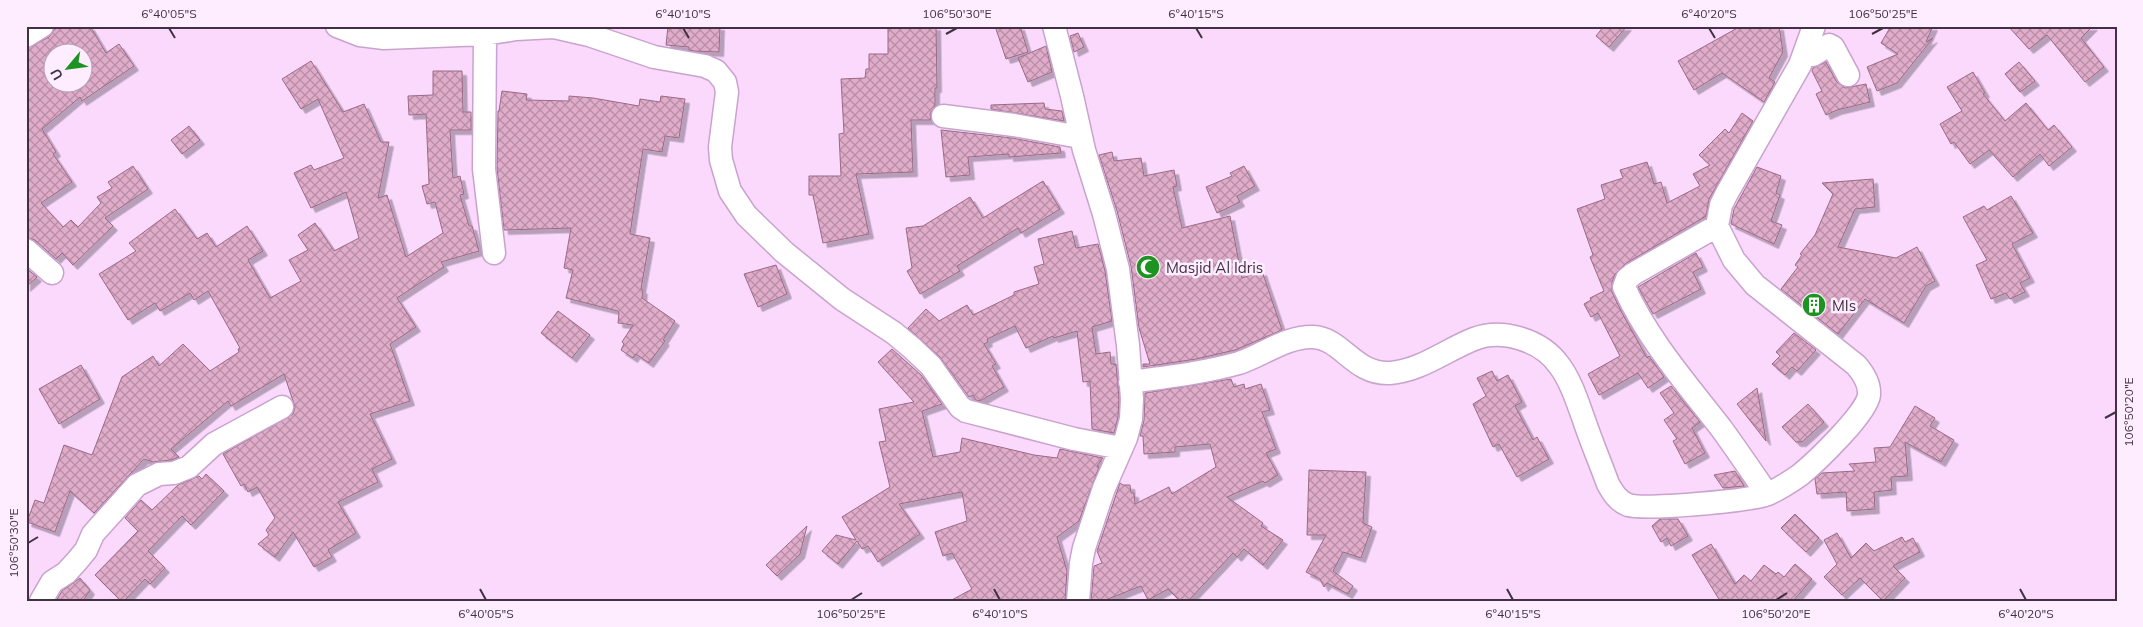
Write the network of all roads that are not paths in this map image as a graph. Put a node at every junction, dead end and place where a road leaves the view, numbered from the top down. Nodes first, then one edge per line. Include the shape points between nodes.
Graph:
1 (42, 26) edge
2 (337, 26) edge
3 (1054, 26) edge
4 (1814, 26) edge
5 (485, 34) junction
6 (26, 36) edge
7 (1806, 52) junction
8 (1848, 75) dead end
9 (943, 116) dead end
10 (1080, 137) junction
11 (1717, 226) junction
12 (26, 250) edge
13 (494, 254) dead end
14 (52, 273) dead end
15 (1130, 382) junction
16 (282, 407) dead end
17 (1121, 448) junction
18 (1767, 494) junction
19 (40, 601) edge
20 (1078, 601) edge

1 - 6 street
2 - 5 street via 370,38
3 - 10 street
4 - 7 street
5 - 13 street via 484,168
5 - 17 street via 554,27 654,57 716,71 725,82 727,92 720,147 724,176 742,210 772,240 842,298 912,348 931,366 960,408 1050,433
7 - 8 street via 1813,55 1829,45 1833,47
7 - 11 street via 1727,193
9 - 10 street
10 - 15 street via 1118,269
11 - 18 street via 1633,274 1627,278 1624,287 1661,351
11 - 18 street via 1734,260 1755,285 1856,365 1868,382 1868,402 1838,438 1801,474
12 - 14 street
15 - 17 street via 1131,419
15 - 18 street via 1237,363 1305,337 1327,340 1363,368 1395,373 1474,339 1502,334 1526,341 1558,363 1570,383 1616,498 1638,507 1654,507
16 - 19 street via 214,444 189,467 159,474 137,485 93,534 77,561 52,582
17 - 20 street via 1084,548

